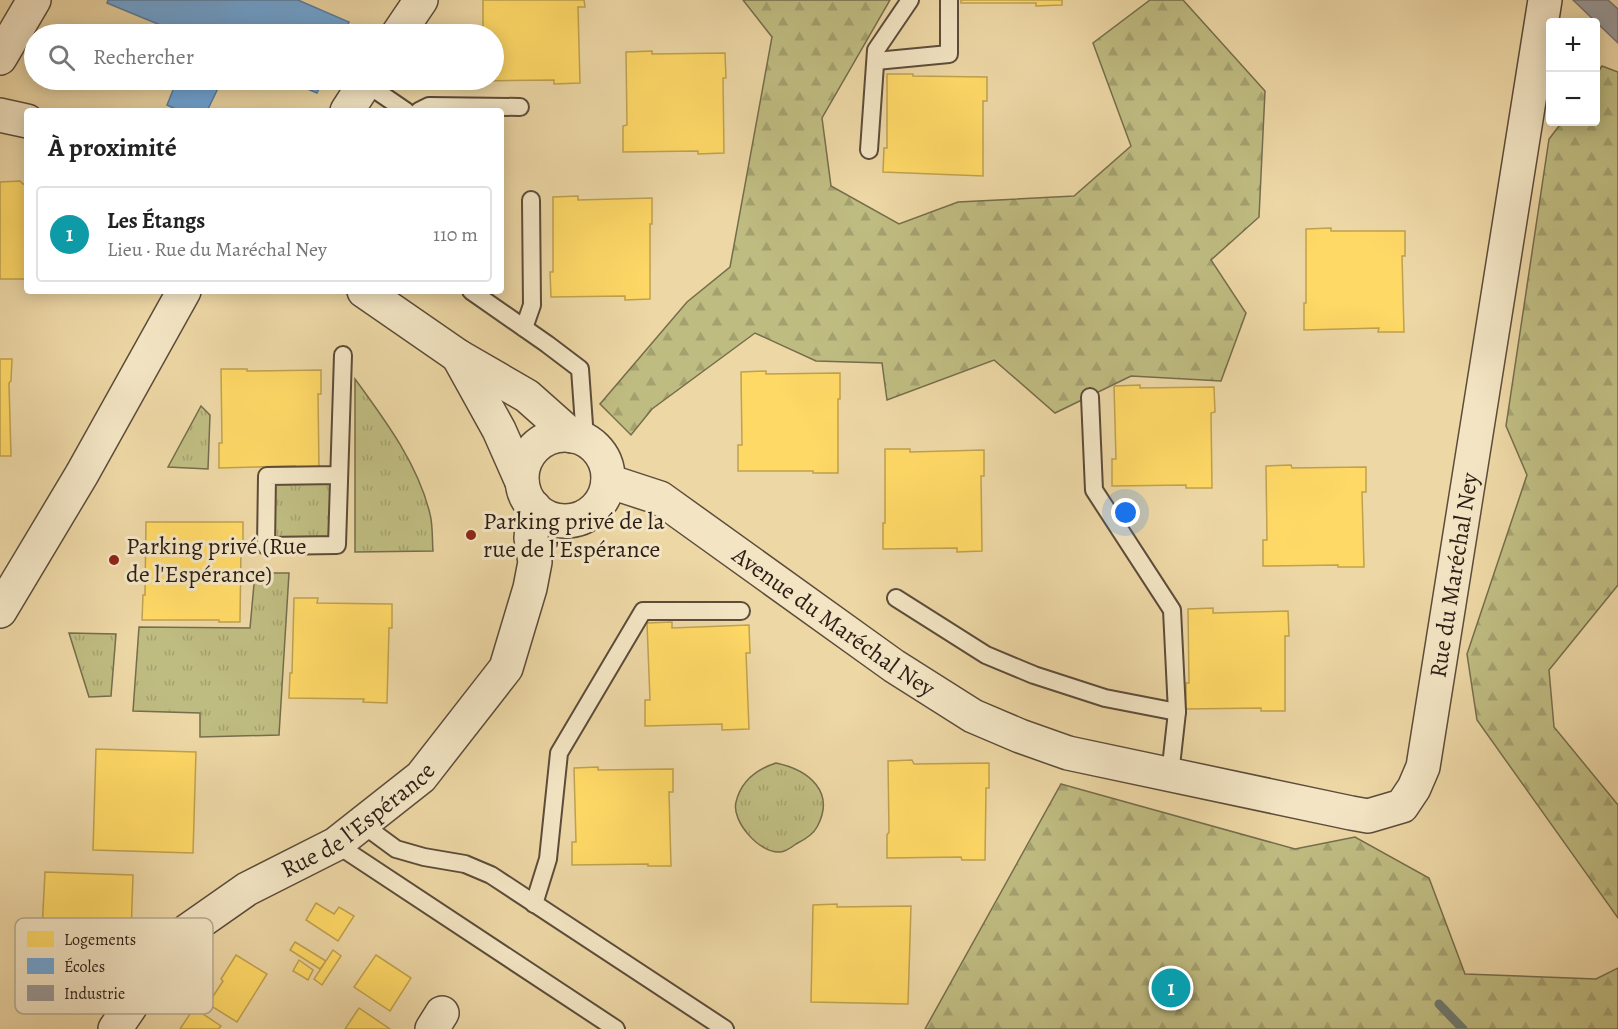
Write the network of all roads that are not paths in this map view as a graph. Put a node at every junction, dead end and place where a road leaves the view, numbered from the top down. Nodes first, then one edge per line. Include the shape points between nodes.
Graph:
1 (34, 0) edge
2 (421, 0) edge
3 (910, 0) edge
4 (949, 0) edge
5 (1545, 0) edge
6 (405, 24) edge
7 (0, 58) edge
8 (876, 61) junction
9 (360, 90) edge
10 (378, 90) edge
11 (520, 107) dead end
12 (348, 108) edge
13 (402, 108) edge
14 (425, 108) edge
15 (0, 115) edge
16 (24, 120) edge
17 (869, 150) dead end
18 (531, 200) dead end
19 (182, 294) edge
20 (368, 294) edge
21 (475, 294) edge
22 (524, 328) junction
23 (343, 355) dead end
24 (458, 356) junction
25 (1090, 397) dead end
26 (578, 437) junction
27 (339, 475) junction
28 (608, 481) junction
29 (528, 495) junction
30 (573, 520) junction
31 (535, 562) junction
32 (896, 598) dead end
33 (0, 611) edge
34 (741, 612) dead end
35 (1177, 712) junction
36 (1068, 753) joint
37 (1170, 775) junction
38 (362, 824) junction
39 (336, 844) junction
40 (534, 904) junction
41 (206, 918) edge
42 (125, 1014) edge
43 (115, 1029) edge
44 (616, 1029) edge
45 (725, 1029) edge

1 - 7 street
2 - 6 street
3 - 8 lane via 876,50
4 - 8 lane via 949,54
5 - 37 street, Rue du Maréchal Ney via 1423,767 1414,788 1402,806 1368,816
8 - 17 lane
9 - 12 street
10 - 13 lane
11 - 14 lane
15 - 16 street
18 - 22 lane via 532,305
19 - 33 street
20 - 24 street, Rue de l'Espérance
21 - 22 lane
22 - 26 lane via 580,369
23 - 27 lane
24 - 26 street, Rue de l'Espérance via 527,396
24 - 29 street, Rue de l'Espérance via 499,430
25 - 35 lane via 1094,490 1172,610
26 - 28 street via 595,447 602,457
26 - 29 street via 559,436 536,447 523,470
27 - 27 lane via 267,476 266,546 337,545
28 - 30 street via 597,507
28 - 36 street, Avenue du Maréchal Ney via 660,498 894,666 973,716
29 - 30 street via 545,516 558,521
29 - 31 street, Rue de l'Espérance
30 - 31 street
31 - 38 street, Rue de l'Espérance via 506,668 421,777
32 - 35 lane via 986,655 1034,675 1105,698
34 - 40 lane via 643,611 559,753 548,859
35 - 37 lane
36 - 37 street, Rue du Maréchal Ney
38 - 39 street, Rue de l'Espérance
38 - 40 lane via 396,849 465,864 491,875
39 - 41 street, Rue de l'Espérance via 247,889
39 - 44 lane
40 - 45 lane
42 - 43 street, Rue de l'Espérance

